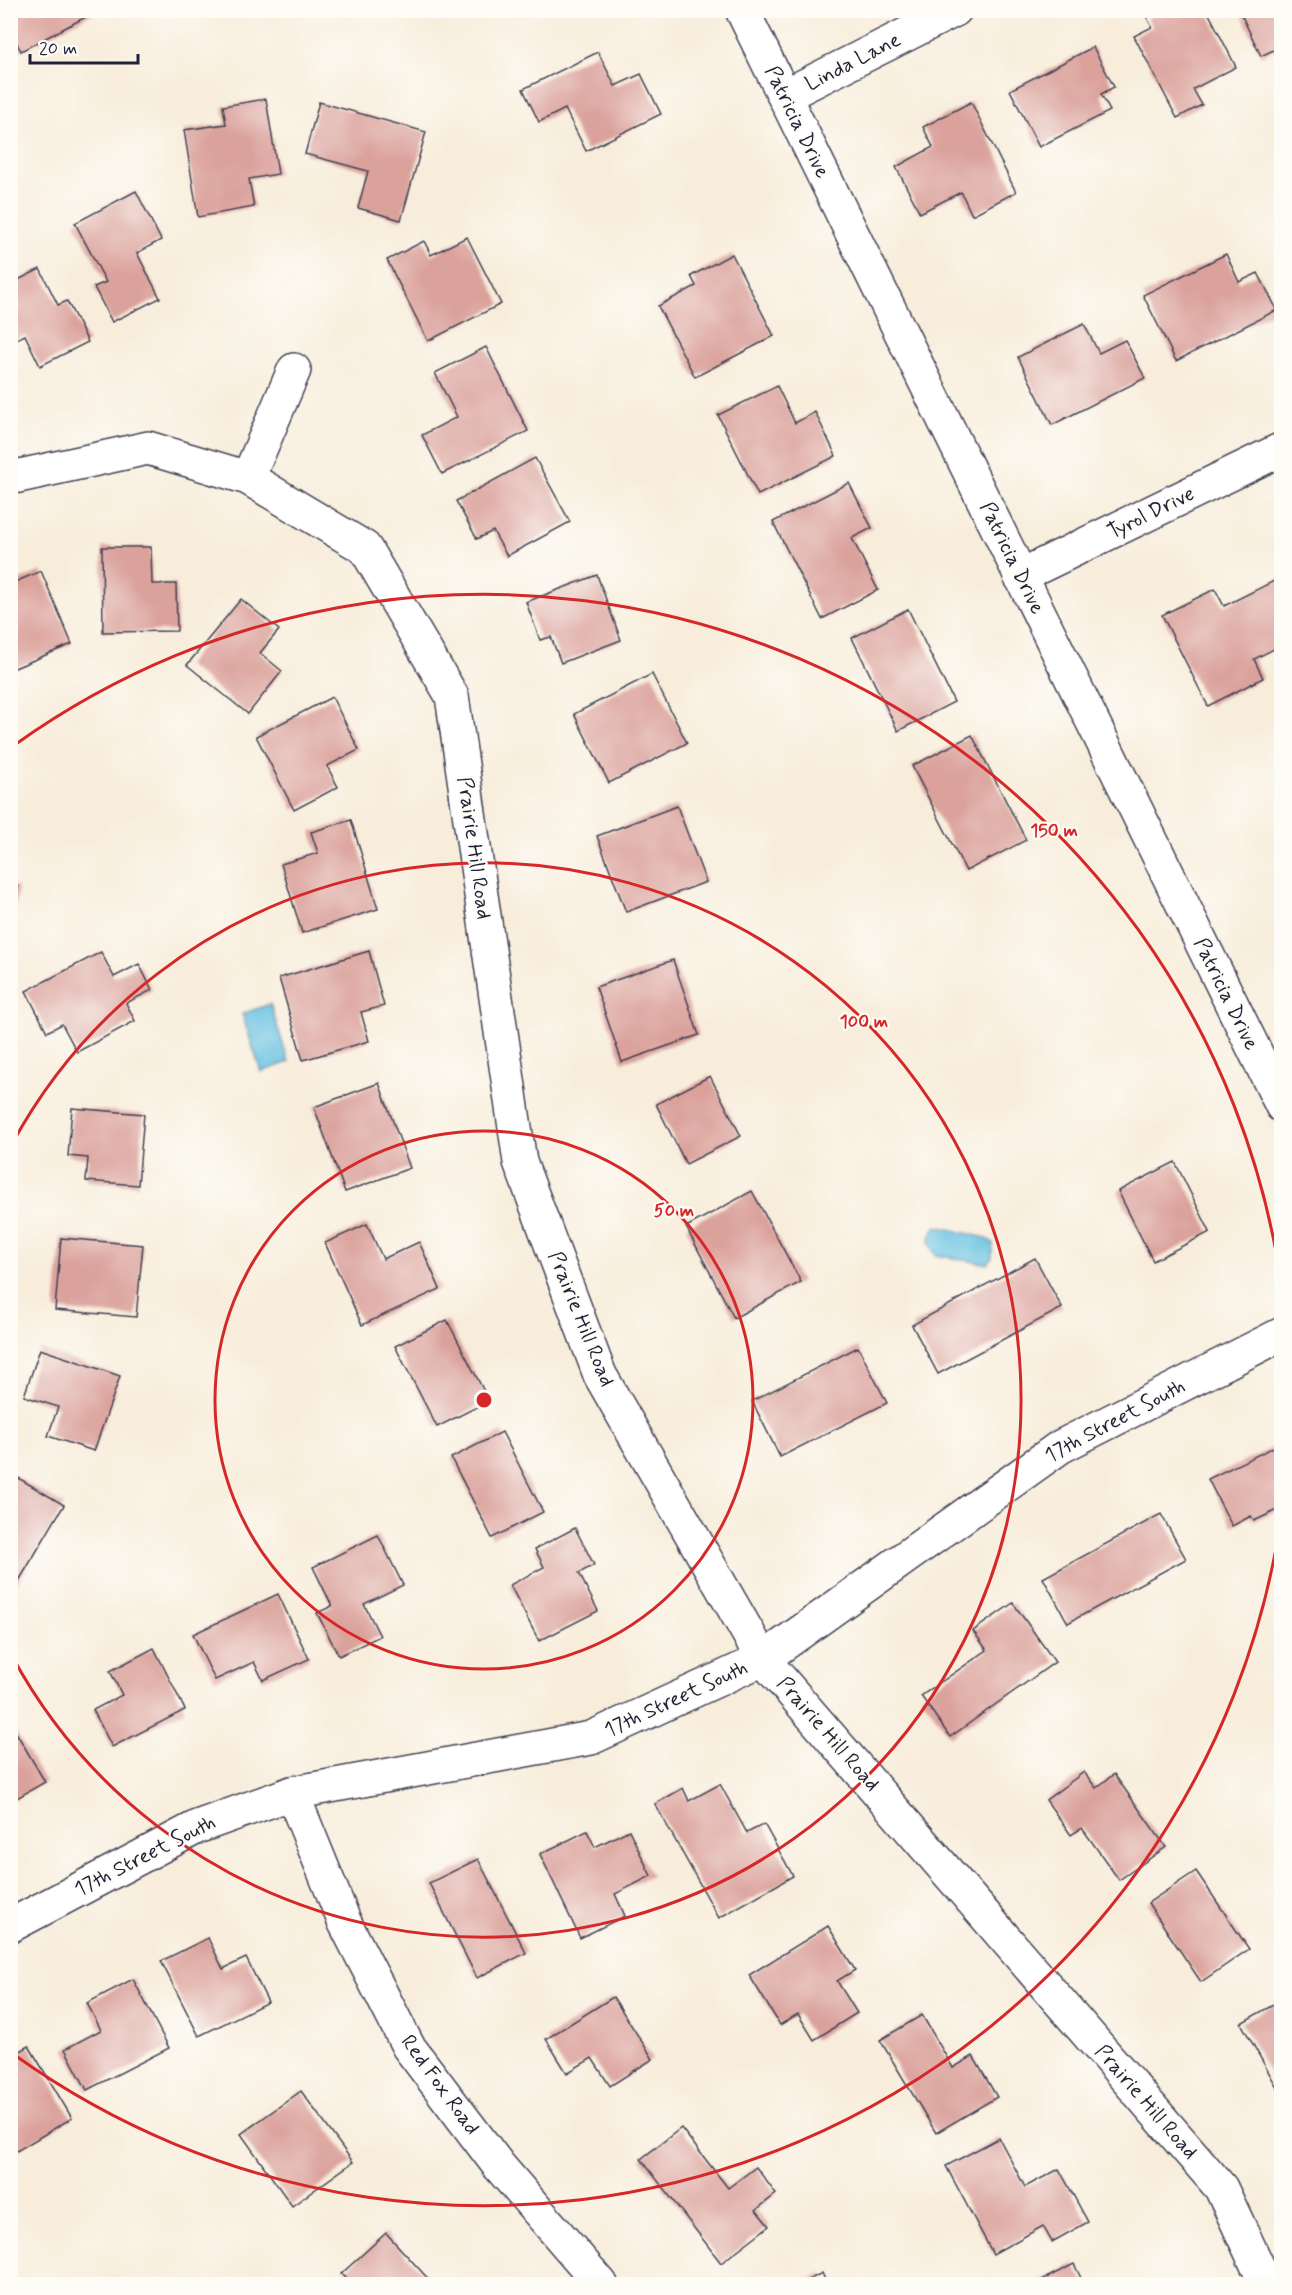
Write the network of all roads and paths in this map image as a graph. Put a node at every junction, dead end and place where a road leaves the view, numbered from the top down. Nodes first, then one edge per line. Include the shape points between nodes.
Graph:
1 (742, 10) edge
2 (955, 10) edge
3 (784, 96) junction
4 (294, 370) dead end
5 (1281, 449) edge
6 (10, 478) edge
7 (248, 478) junction
8 (1020, 576) junction
9 (1281, 1106) edge
10 (1281, 1334) edge
11 (764, 1659) junction
12 (292, 1793) junction
13 (10, 1926) edge
14 (601, 2284) edge
15 (1266, 2284) edge

1 - 3 street, Patricia Drive
2 - 3 street, Linda Lane
3 - 8 street, Patricia Drive
4 - 7 street
5 - 8 street, Tyrol Drive
6 - 7 street, Prairie Hill Road via 148,448
7 - 11 street, Prairie Hill Road via 365,548 453,696 520,1162 600,1375
8 - 9 street, Patricia Drive
10 - 11 street, 17th Street South via 1060,1447
11 - 12 street, 17th Street South via 591,1738
11 - 15 street, Prairie Hill Road via 1221,2188
12 - 13 street, 17th Street South via 197,1827
12 - 14 street, Red Fox Road via 345,1923 408,2046 499,2166

